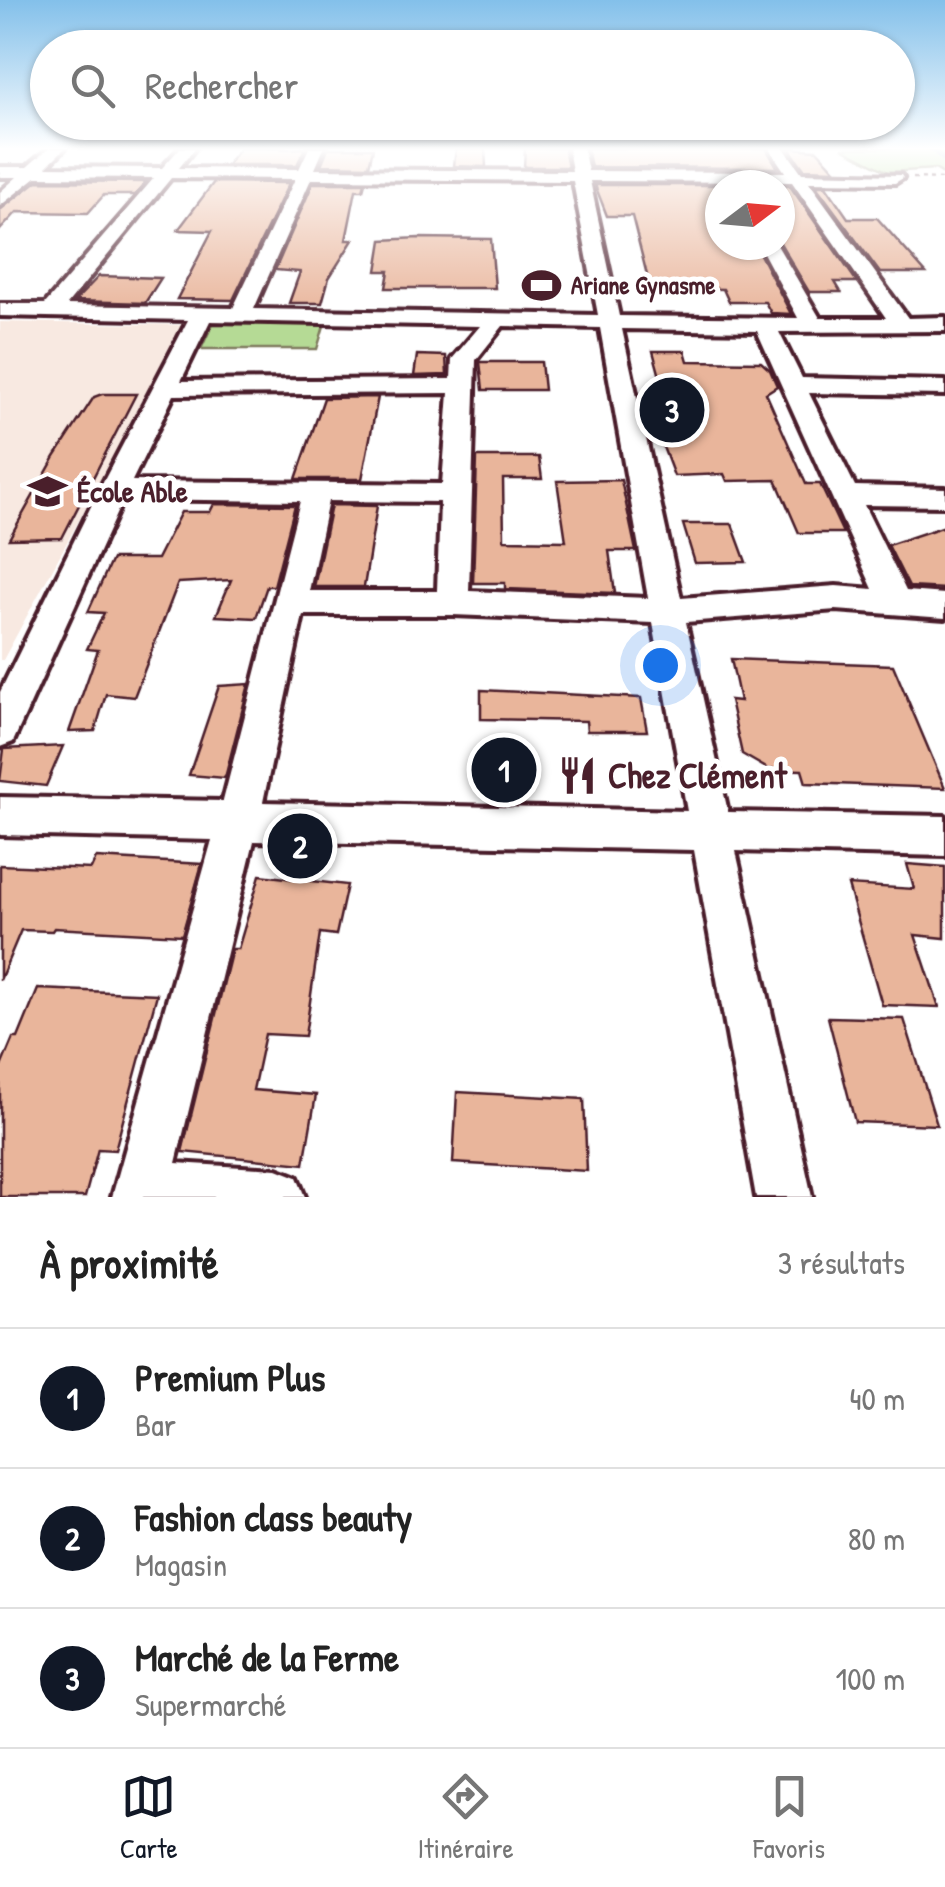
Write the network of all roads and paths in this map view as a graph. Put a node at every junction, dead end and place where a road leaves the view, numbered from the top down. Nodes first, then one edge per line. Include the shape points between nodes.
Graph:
1 (141, 204) edge
2 (292, 204) edge
3 (586, 204) edge
4 (815, 204) edge
5 (776, 260) edge
6 (0, 310) edge
7 (52, 310) junction
8 (203, 313) junction
9 (241, 314) junction
10 (499, 318) junction
11 (609, 320) junction
12 (945, 324) edge
13 (765, 325) junction
14 (813, 325) junction
15 (902, 325) junction
16 (463, 386) junction
17 (794, 386) junction
18 (165, 388) junction
19 (945, 388) edge
20 (113, 490) junction
21 (316, 492) junction
22 (455, 493) junction
23 (846, 495) junction
24 (945, 497) edge
25 (289, 603) junction
26 (453, 603) junction
27 (896, 604) junction
28 (945, 606) edge
29 (667, 610) junction
30 (0, 731) edge
31 (0, 816) edge
32 (238, 822) junction
33 (710, 831) junction
34 (945, 836) edge
35 (142, 1193) edge
36 (278, 1197) edge
37 (784, 1197) edge

1 - 7 street
2 - 9 street
3 - 11 street
4 - 15 street
5 - 14 street
6 - 7 street
7 - 8 street
8 - 9 street
8 - 18 street
9 - 10 street
10 - 11 street
10 - 16 street via 468,350
11 - 13 street
11 - 29 street
12 - 15 street
13 - 14 street
13 - 17 street
14 - 15 street
16 - 18 street
16 - 22 street
17 - 19 street
17 - 23 street
18 - 20 street
20 - 21 street
20 - 30 street
21 - 22 street
21 - 25 street
22 - 26 street
23 - 24 street
23 - 27 street
25 - 26 street
25 - 32 street
26 - 29 street
27 - 28 street
27 - 29 street via 792,598
29 - 33 street
31 - 32 street
32 - 33 street
32 - 35 street
33 - 34 street
33 - 37 street
35 - 36 street

